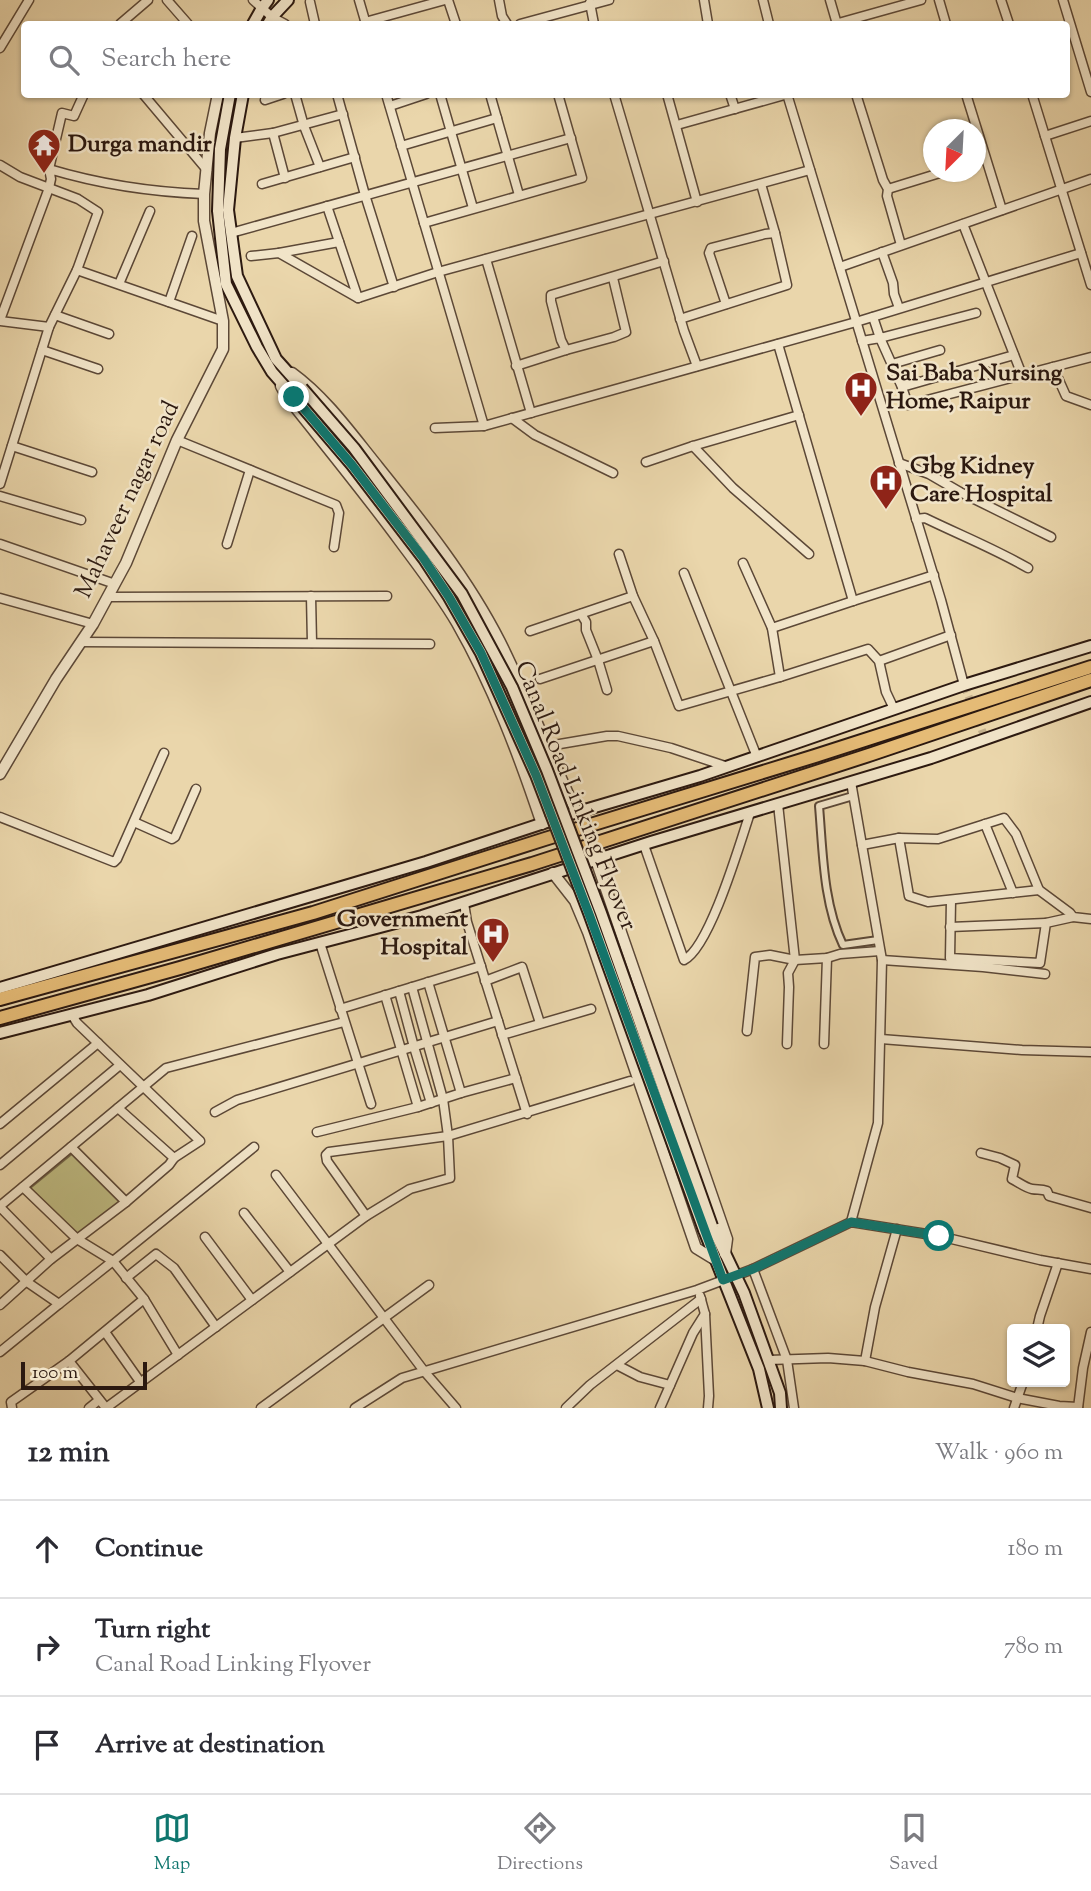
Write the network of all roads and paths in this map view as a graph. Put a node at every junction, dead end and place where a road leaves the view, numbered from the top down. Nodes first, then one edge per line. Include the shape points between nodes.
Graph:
1 (29, 0) edge
2 (148, 0) edge
3 (167, 0) edge
4 (288, 0) edge
5 (359, 0) edge
6 (446, 0) edge
7 (499, 0) edge
8 (609, 0) edge
9 (704, 0) edge
10 (763, 0) edge
11 (830, 0) edge
12 (921, 0) edge
13 (939, 0) edge
14 (1001, 0) edge
15 (1063, 0) edge
16 (310, 2) dead end
17 (261, 3) edge
18 (590, 3) edge
19 (124, 21) edge
20 (185, 21) edge
21 (254, 21) edge
22 (270, 21) edge
23 (314, 21) edge
24 (364, 21) edge
25 (372, 21) edge
26 (455, 21) edge
27 (506, 21) edge
28 (541, 21) edge
29 (593, 21) edge
30 (707, 21) edge
31 (768, 21) edge
32 (835, 21) edge
33 (847, 21) edge
34 (945, 21) edge
35 (1008, 21) edge
36 (1069, 21) edge
37 (1070, 23) edge
38 (0, 48) edge
39 (1091, 92) edge
40 (82, 98) edge
41 (146, 98) edge
42 (217, 98) edge
43 (229, 98) edge
44 (242, 98) edge
45 (271, 98) edge
46 (296, 98) edge
47 (338, 98) edge
48 (387, 98) edge
49 (414, 98) edge
50 (441, 98) edge
51 (491, 98) edge
52 (559, 98) edge
53 (615, 98) edge
54 (668, 98) edge
55 (731, 98) edge
56 (777, 98) edge
57 (789, 98) edge
58 (857, 98) edge
59 (967, 98) edge
60 (1033, 98) edge
61 (265, 100) dead end
62 (390, 106) junction
63 (735, 109) junction
64 (343, 114) junction
65 (497, 118) junction
66 (971, 119) edge
67 (1091, 121) edge
68 (677, 125) junction
69 (304, 126) junction
70 (451, 132) junction
71 (273, 133) junction
72 (1045, 136) junction
73 (235, 138) junction
74 (570, 138) junction
75 (401, 146) junction
76 (508, 156) junction
77 (355, 157) junction
78 (320, 167) junction
79 (1, 168) edge
80 (49, 169) junction
81 (462, 169) junction
82 (207, 170) junction
83 (810, 170) junction
84 (986, 172) edge
85 (285, 178) junction
86 (923, 178) edge
87 (1091, 179) edge
88 (412, 183) junction
89 (262, 184) dead end
90 (761, 184) junction
91 (49, 188) junction
92 (887, 189) junction
93 (1062, 189) junction
94 (204, 194) junction
95 (365, 195) junction
96 (519, 195) junction
97 (697, 202) junction
98 (327, 206) junction
99 (473, 208) junction
100 (1002, 210) junction
101 (150, 211) dead end
102 (650, 214) junction
103 (424, 223) junction
104 (963, 224) junction
105 (231, 233) junction
106 (775, 233) junction
107 (192, 236) dead end
108 (339, 242) junction
109 (901, 246) junction
110 (882, 252) junction
111 (279, 253) junction
112 (1081, 253) junction
113 (251, 256) dead end
114 (486, 259) junction
115 (664, 261) junction
116 (840, 267) junction
117 (77, 270) junction
118 (438, 272) junction
119 (613, 278) junction
120 (986, 283) junction
121 (119, 284) junction
122 (1091, 285) edge
123 (394, 286) junction
124 (358, 298) junction
125 (169, 302) junction
126 (726, 304) junction
127 (900, 308) junction
128 (976, 313) dead end
129 (55, 315) junction
130 (873, 317) junction
131 (680, 319) junction
132 (0, 321) edge
133 (223, 321) junction
134 (856, 322) junction
135 (49, 327) junction
136 (109, 334) dead end
137 (880, 338) junction
138 (862, 341) junction
139 (779, 344) junction
140 (42, 350) junction
141 (566, 350) junction
142 (940, 350) dead end
143 (1014, 355) junction
144 (1091, 356) edge
145 (892, 364) junction
146 (516, 366) junction
147 (697, 366) junction
148 (1053, 366) junction
149 (277, 368) junction
150 (98, 369) dead end
151 (1022, 375) junction
152 (902, 387) junction
153 (1091, 405) edge
154 (531, 413) junction
155 (799, 415) junction
156 (512, 418) junction
157 (484, 426) junction
158 (435, 428) dead end
159 (177, 440) junction
160 (12, 446) junction
161 (693, 446) junction
162 (646, 462) dead end
163 (899, 463) junction
164 (250, 470) junction
165 (92, 472) dead end
166 (613, 473) dead end
167 (0, 484) edge
168 (0, 496) edge
169 (916, 519) junction
170 (81, 520) dead end
171 (1051, 537) dead end
172 (0, 544) edge
173 (227, 544) dead end
174 (334, 547) dead end
175 (619, 554) dead end
176 (809, 554) dead end
177 (743, 563) dead end
178 (1028, 568) dead end
179 (684, 573) dead end
180 (934, 575) junction
181 (115, 584) junction
182 (311, 596) junction
183 (387, 596) dead end
184 (633, 596) junction
185 (107, 597) junction
186 (0, 598) edge
187 (853, 601) junction
188 (581, 614) junction
189 (93, 624) junction
190 (772, 628) junction
191 (530, 631) dead end
192 (951, 635) junction
193 (654, 641) junction
194 (81, 642) junction
195 (312, 643) junction
196 (430, 644) dead end
197 (1091, 646) edge
198 (598, 660) junction
199 (879, 661) junction
200 (1091, 667) edge
201 (780, 677) junction
202 (540, 680) dead end
203 (1091, 680) edge
204 (964, 685) junction
205 (607, 690) dead end
206 (732, 691) junction
207 (1091, 702) edge
208 (894, 709) junction
209 (164, 753) dead end
210 (757, 757) junction
211 (728, 766) junction
212 (2, 768) edge
213 (558, 776) junction
214 (851, 782) junction
215 (196, 789) dead end
216 (853, 796) junction
217 (778, 804) junction
218 (577, 813) junction
219 (750, 813) junction
220 (0, 817) edge
221 (134, 822) junction
222 (542, 824) junction
223 (985, 824) junction
224 (899, 838) junction
225 (644, 845) junction
226 (862, 845) junction
227 (596, 860) junction
228 (553, 873) junction
229 (1039, 890) junction
230 (1013, 893) junction
231 (951, 900) junction
232 (464, 903) junction
233 (1073, 917) junction
234 (1091, 919) edge
235 (1046, 923) junction
236 (950, 927) junction
237 (878, 940) junction
238 (320, 943) junction
239 (881, 956) junction
240 (827, 958) junction
241 (795, 960) junction
242 (481, 966) junction
243 (1045, 974) dead end
244 (485, 981) junction
245 (428, 982) junction
246 (412, 987) junction
247 (0, 988) edge
248 (399, 991) junction
249 (386, 995) junction
250 (0, 999) edge
251 (340, 1009) junction
252 (591, 1009) dead end
253 (72, 1015) junction
254 (0, 1018) edge
255 (344, 1021) junction
256 (498, 1021) junction
257 (540, 1023) junction
258 (747, 1031) dead end
259 (0, 1033) edge
260 (502, 1035) junction
261 (446, 1037) junction
262 (881, 1039) junction
263 (428, 1042) junction
264 (98, 1044) junction
265 (787, 1044) dead end
266 (824, 1044) dead end
267 (414, 1046) junction
268 (401, 1051) junction
269 (1091, 1052) edge
270 (357, 1063) junction
271 (120, 1065) junction
272 (516, 1078) junction
273 (630, 1081) dead end
274 (143, 1087) junction
275 (461, 1093) junction
276 (443, 1099) junction
277 (431, 1103) junction
278 (371, 1104) dead end
279 (418, 1107) junction
280 (118, 1108) junction
281 (215, 1112) dead end
282 (527, 1114) junction
283 (0, 1124) edge
284 (317, 1132) dead end
285 (448, 1136) junction
286 (71, 1147) junction
287 (254, 1147) dead end
288 (981, 1153) dead end
289 (174, 1158) junction
290 (0, 1165) edge
291 (276, 1175) dead end
292 (23, 1188) junction
293 (126, 1202) junction
294 (0, 1207) edge
295 (1091, 1208) edge
296 (244, 1213) dead end
297 (366, 1216) junction
298 (851, 1222) junction
299 (708, 1228) junction
300 (897, 1229) junction
301 (205, 1237) dead end
302 (77, 1239) junction
303 (328, 1244) junction
304 (0, 1255) edge
305 (720, 1257) junction
306 (51, 1259) junction
307 (113, 1261) junction
308 (1058, 1263) junction
309 (753, 1269) junction
310 (1091, 1269) edge
311 (290, 1272) junction
312 (736, 1276) junction
313 (126, 1278) junction
314 (723, 1280) junction
315 (27, 1282) junction
316 (429, 1285) dead end
317 (699, 1295) junction
318 (144, 1299) junction
319 (252, 1300) junction
320 (1, 1301) edge
321 (59, 1304) junction
322 (705, 1314) junction
323 (384, 1318) junction
324 (1039, 1324) edge
325 (216, 1327) junction
326 (105, 1332) junction
327 (1091, 1332) edge
328 (0, 1352) edge
329 (178, 1355) junction
330 (769, 1360) junction
331 (787, 1360) junction
332 (865, 1361) junction
333 (69, 1362) junction
334 (617, 1365) junction
335 (424, 1371) junction
336 (141, 1383) junction
337 (670, 1385) junction
338 (1021, 1387) edge
339 (1017, 1398) junction
340 (99, 1400) junction
341 (12, 1408) edge
342 (89, 1408) edge
343 (106, 1408) edge
344 (261, 1408) edge
345 (355, 1408) edge
346 (456, 1408) edge
347 (566, 1408) edge
348 (660, 1408) edge
349 (708, 1408) edge
350 (768, 1408) edge
351 (781, 1408) edge
352 (794, 1408) edge
353 (1014, 1408) edge
354 (1078, 1408) edge

1 - 38 street
2 - 19 street
3 - 20 street
4 - 22 main road
5 - 24 street
6 - 25 street
6 - 26 street
7 - 27 street
8 - 18 street
9 - 30 street
10 - 31 street
11 - 32 street
12 - 33 street
13 - 34 street
14 - 35 street
15 - 36 street
16 - 23 street
17 - 21 main road
17 - 22 street
18 - 28 street
18 - 29 street
37 - 39 street
40 - 80 street via 74,116 62,113
41 - 82 street
42 - 82 street
43 - 149 main road via 220,149 218,211 226,284 257,347
44 - 73 main road
45 - 61 street
46 - 69 street
47 - 64 street
48 - 62 street
49 - 62 street
50 - 70 street
51 - 65 street
52 - 74 street
53 - 102 street
54 - 68 street
55 - 63 street
56 - 63 street
57 - 83 street
58 - 92 street
59 - 66 street
60 - 72 street
62 - 75 street
63 - 68 street
64 - 69 street
64 - 77 street
65 - 70 street
65 - 76 street
67 - 72 street
68 - 97 street
69 - 71 street
69 - 78 street
70 - 75 street
70 - 81 street
71 - 73 street
71 - 85 street
72 - 93 street
73 - 105 main road via 228,210
74 - 76 street
74 - 96 street via 582,178
75 - 88 street
76 - 81 street
76 - 96 street
77 - 78 street
77 - 95 street
78 - 85 street
79 - 91 street
80 - 91 street
80 - 94 street via 164,193
81 - 88 street
81 - 99 street
82 - 94 street
83 - 90 street
83 - 116 street
84 - 100 street
85 - 89 street
86 - 92 street
87 - 93 street
88 - 95 street
88 - 103 street
90 - 97 street
90 - 106 street
91 - 117 street via 98,212
91 - 132 street
92 - 109 street
93 - 100 street
93 - 112 street
94 - 133 street via 206,239
95 - 98 street
95 - 123 street
96 - 99 street
97 - 102 street
98 - 105 street
98 - 108 street
99 - 103 street
100 - 104 street
101 - 121 street
102 - 114 street
102 - 115 street
103 - 118 street
104 - 109 street
104 - 120 street
105 - 149 main road via 237,276
106 - 126 street via 787,285
106 - 126 street via 711,247
107 - 125 street
108 - 111 street
108 - 124 street
109 - 110 street
110 - 116 street
110 - 127 street
111 - 113 street
111 - 124 street
112 - 120 street
112 - 122 street
114 - 118 street
114 - 146 street
115 - 119 street
115 - 131 street
116 - 134 street
117 - 121 street
117 - 129 street
118 - 123 street
118 - 157 street
119 - 141 street via 625,332
119 - 141 street via 551,295
120 - 127 street
120 - 143 street
121 - 125 street
123 - 124 street
125 - 133 street
126 - 131 street
127 - 130 street
128 - 137 street
129 - 135 street
129 - 136 street
130 - 134 street
130 - 137 street
131 - 147 street
132 - 135 street
133 - 159 street, Mahaveer nagar road via 223,349
134 - 138 street
134 - 139 street
135 - 140 street
137 - 138 street
137 - 145 street
138 - 163 street
139 - 147 street
139 - 155 street
140 - 150 street
140 - 160 street
141 - 146 street
142 - 145 street
143 - 151 street
143 - 152 street
144 - 148 street
145 - 152 street
146 - 154 street
147 - 154 street
148 - 151 street
148 - 153 street via 1066,396
149 - 213 street via 310,386 459,572 499,640
149 - 222 street via 287,397 358,485 457,623 491,690
149 - 299 main road, Canal Road Linking Flyover, bridge via 294,397 424,559 481,653 541,787
149 - 299 main road, Canal Road Linking Flyover, bridge via 302,388 354,448 462,594 512,687 601,913
151 - 152 street via 908,405
154 - 156 street
155 - 161 street
155 - 187 street
156 - 157 street
156 - 166 street via 535,435
157 - 158 street
159 - 164 street
159 - 181 street, Mahaveer nagar road
160 - 165 street
160 - 167 street
161 - 162 street
161 - 176 street
163 - 169 street
163 - 171 street
164 - 173 street
164 - 174 street via 336,505
168 - 170 street
169 - 178 street via 925,518
169 - 180 street
172 - 181 street
175 - 184 street
177 - 190 street
179 - 206 street
180 - 187 street
180 - 192 street
181 - 185 street, Mahaveer nagar road
182 - 183 street
182 - 185 street
182 - 195 street
184 - 188 street
184 - 193 street
185 - 189 street, Mahaveer nagar road
186 - 189 street
187 - 190 street
188 - 191 street
188 - 198 street
189 - 194 street, Mahaveer nagar road
190 - 201 street
192 - 199 street
192 - 204 street
193 - 198 street
193 - 206 street via 679,706
194 - 195 street
194 - 212 street, Mahaveer nagar road
195 - 196 street
197 - 204 main road
198 - 202 street
198 - 205 street
199 - 201 street via 868,649
199 - 208 street
200 - 250 highway via 289,920
201 - 206 street
203 - 254 highway via 532,864
204 - 208 main road
206 - 210 street
207 - 214 main road
208 - 210 main road
209 - 221 street
210 - 211 main road
211 - 213 street via 671,748 607,736 554,745
211 - 218 main road
213 - 218 street
214 - 216 street
214 - 217 main road
215 - 221 street via 172,839
216 - 226 street
216 - 237 street via 819,806 829,898 843,945
217 - 219 main road
217 - 241 street
218 - 222 main road
219 - 225 main road
219 - 225 street via 722,898 691,957 684,960
220 - 221 street via 114,862
222 - 247 main road
223 - 224 street via 938,839
223 - 229 street via 1004,818 1016,834
223 - 230 street
224 - 226 street
224 - 231 street via 909,896 928,902
225 - 227 main road
226 - 237 street
227 - 228 main road
227 - 305 street via 727,1238
228 - 232 main road
228 - 305 street via 575,901 588,932 696,1248
229 - 230 street
229 - 233 street
230 - 231 street
231 - 236 street
232 - 238 main road
232 - 242 street
233 - 234 street
233 - 235 street
235 - 236 street
235 - 236 street via 1040,963 950,958
237 - 239 street
238 - 251 street
238 - 253 main road
239 - 240 street via 840,954
239 - 243 street
239 - 262 street
240 - 241 street
240 - 266 street
241 - 258 street via 770,954 755,957
241 - 265 street via 788,973
242 - 244 street
242 - 245 street
244 - 256 street
244 - 257 street via 522,967
245 - 246 street
245 - 261 street
246 - 248 street
246 - 263 street
248 - 249 street
248 - 267 street
249 - 251 street
249 - 268 street
251 - 255 street
252 - 257 street
253 - 259 main road
253 - 264 street
255 - 270 street
255 - 274 street via 166,1068
256 - 260 street
256 - 261 street
257 - 260 street
260 - 272 street
261 - 263 street
261 - 275 street
262 - 269 street
262 - 298 street via 878,1123
263 - 267 street
263 - 276 street
264 - 271 street
264 - 283 street
267 - 268 street
267 - 277 street
268 - 270 street
268 - 279 street
270 - 278 street
270 - 281 street via 237,1100
271 - 274 street
271 - 290 street
272 - 275 street
272 - 282 street
273 - 282 street
274 - 280 street
274 - 289 street via 200,1142
275 - 276 street
276 - 277 street
276 - 285 street
277 - 279 street
279 - 284 street
280 - 286 street
280 - 289 street
282 - 285 street
285 - 297 street via 450,1178 410,1189
285 - 297 street via 326,1155
286 - 292 street
286 - 293 street
287 - 307 street
288 - 295 street via 1015,1165 1012,1179 1032,1189
289 - 293 street
291 - 303 street
292 - 294 street
292 - 302 street
293 - 302 street
294 - 306 street
296 - 311 street
297 - 303 street
298 - 300 street
298 - 309 street
299 - 305 main road, Canal Road Linking Flyover
300 - 308 street
300 - 332 street
301 - 319 street
302 - 306 street
302 - 307 street
303 - 311 street
303 - 323 street
304 - 315 street
305 - 312 main road
305 - 314 main road
306 - 315 street
307 - 313 street
307 - 321 street
308 - 310 street
308 - 324 street
309 - 312 street
309 - 331 street
311 - 319 street
312 - 314 street
312 - 330 main road
313 - 318 street
313 - 325 street via 156,1254 174,1268
314 - 317 street
314 - 350 main road via 759,1369
315 - 320 street
315 - 321 street
316 - 323 street
317 - 322 street
317 - 334 street
317 - 335 street
318 - 326 street
318 - 329 street
319 - 325 street
321 - 328 street
322 - 337 street
322 - 349 street
323 - 335 street
323 - 344 street
325 - 329 street
326 - 333 street
326 - 336 street
327 - 354 street
329 - 336 street
330 - 331 street
330 - 351 main road
331 - 332 street
331 - 352 street
332 - 339 street
333 - 340 street
333 - 341 street via 11,1402
334 - 337 street
334 - 347 street
335 - 345 street via 402,1378
335 - 346 street
336 - 343 street
337 - 348 street
338 - 339 street
339 - 353 street
339 - 354 street
340 - 342 street
340 - 343 street

